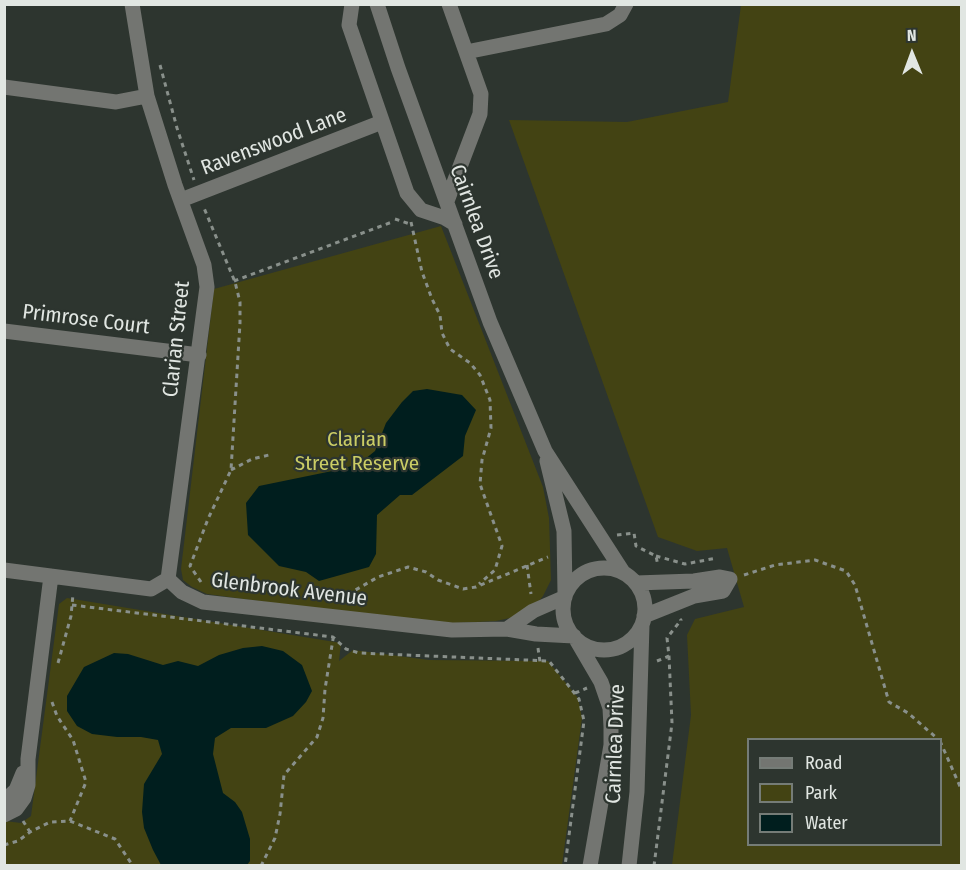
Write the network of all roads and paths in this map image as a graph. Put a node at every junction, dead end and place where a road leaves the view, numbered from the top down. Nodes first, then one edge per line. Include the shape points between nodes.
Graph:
1 (132, 4) edge
2 (352, 4) edge
3 (377, 4) edge
4 (449, 4) edge
5 (626, 4) edge
6 (466, 52) junction
7 (4, 87) edge
8 (147, 96) junction
9 (382, 122) junction
10 (181, 200) junction
11 (447, 201) junction
12 (416, 205) junction
13 (411, 224) junction
14 (455, 224) junction
15 (234, 281) dead end
16 (4, 331) edge
17 (199, 355) junction
18 (545, 451) junction
19 (269, 455) dead end
20 (231, 470) dead end
21 (601, 538) junction
22 (564, 550) junction
23 (656, 556) junction
24 (717, 558) dead end
25 (4, 570) edge
26 (623, 572) junction
27 (51, 576) junction
28 (74, 579) junction
29 (168, 579) junction
30 (730, 579) junction
31 (663, 581) junction
32 (636, 583) junction
33 (476, 587) junction
34 (565, 595) junction
35 (672, 604) junction
36 (72, 605) junction
37 (337, 617) junction
38 (643, 620) junction
39 (507, 629) junction
40 (333, 637) junction
41 (574, 637) junction
42 (669, 656) junction
43 (639, 667) junction
44 (56, 670) dead end
45 (601, 682) junction
46 (575, 693) junction
47 (50, 697) dead end
48 (938, 738) edge
49 (942, 745) edge
50 (28, 759) junction
51 (962, 791) edge
52 (4, 801) edge
53 (4, 815) edge
54 (70, 820) junction
55 (4, 845) edge
56 (133, 866) edge
57 (261, 866) edge
58 (565, 866) edge
59 (590, 866) edge
60 (629, 866) edge
61 (654, 866) edge

1 - 8 street, Clarian Street
2 - 9 street via 349,26
3 - 11 street, Cairnlea Drive
4 - 6 street
5 - 6 street via 620,15 606,24
6 - 11 street via 481,94 480,114
7 - 8 street via 116,102
8 - 10 street, Clarian Street
9 - 10 street, Ravenswood Lane
9 - 12 street via 407,194
10 - 17 street, Clarian Street via 206,276
11 - 14 street, Cairnlea Drive
12 - 13 path
12 - 14 street
13 - 15 path via 393,220
13 - 33 path via 428,289 440,315 442,333 450,348 480,375 490,400 491,428 480,484 502,546 495,570
14 - 18 street, Cairnlea Drive via 490,322
16 - 17 street, Primrose Court
17 - 29 street, Clarian Street
18 - 21 street, Cairnlea Drive
18 - 22 street, Cairnlea Drive via 564,531
19 - 20 path
21 - 23 path via 634,533 636,546
21 - 26 street, Cairnlea Drive
22 - 33 path
22 - 34 street, Cairnlea Drive
23 - 24 path via 685,564
23 - 31 path
25 - 27 street
26 - 32 street
26 - 34 street via 592,569 579,575
27 - 28 street
27 - 50 street
28 - 29 street via 151,589
28 - 36 path
29 - 37 street, Glenbrook Avenue via 182,592 203,602
30 - 31 street
30 - 35 street via 723,591
30 - 48 path via 775,565 815,560 846,571 855,585 889,702
31 - 32 street
32 - 38 street via 643,595
33 - 37 path via 463,589 408,567 378,577 345,596
34 - 39 street
34 - 41 street via 564,617
35 - 38 street
35 - 42 path via 681,620 667,638
36 - 40 path
36 - 44 path
37 - 39 street, Glenbrook Avenue via 452,630
37 - 40 path
38 - 41 street via 634,637 607,650 583,644
38 - 43 street, Cairnlea Drive
39 - 41 street, Glenbrook Avenue
40 - 46 path via 346,649 359,653 549,661
40 - 57 path via 323,718 317,737 284,775 275,838
41 - 45 street, Cairnlea Drive
42 - 43 path
42 - 61 path via 672,723
43 - 60 street, Cairnlea Drive via 639,759
45 - 46 path
45 - 59 street, Cairnlea Drive via 610,708 611,745
46 - 58 path via 584,720
47 - 54 path via 73,740 86,782
49 - 51 path
50 - 52 street via 16,790
50 - 53 street via 24,798 16,809
54 - 55 path via 50,822 18,842
54 - 56 path via 115,839

